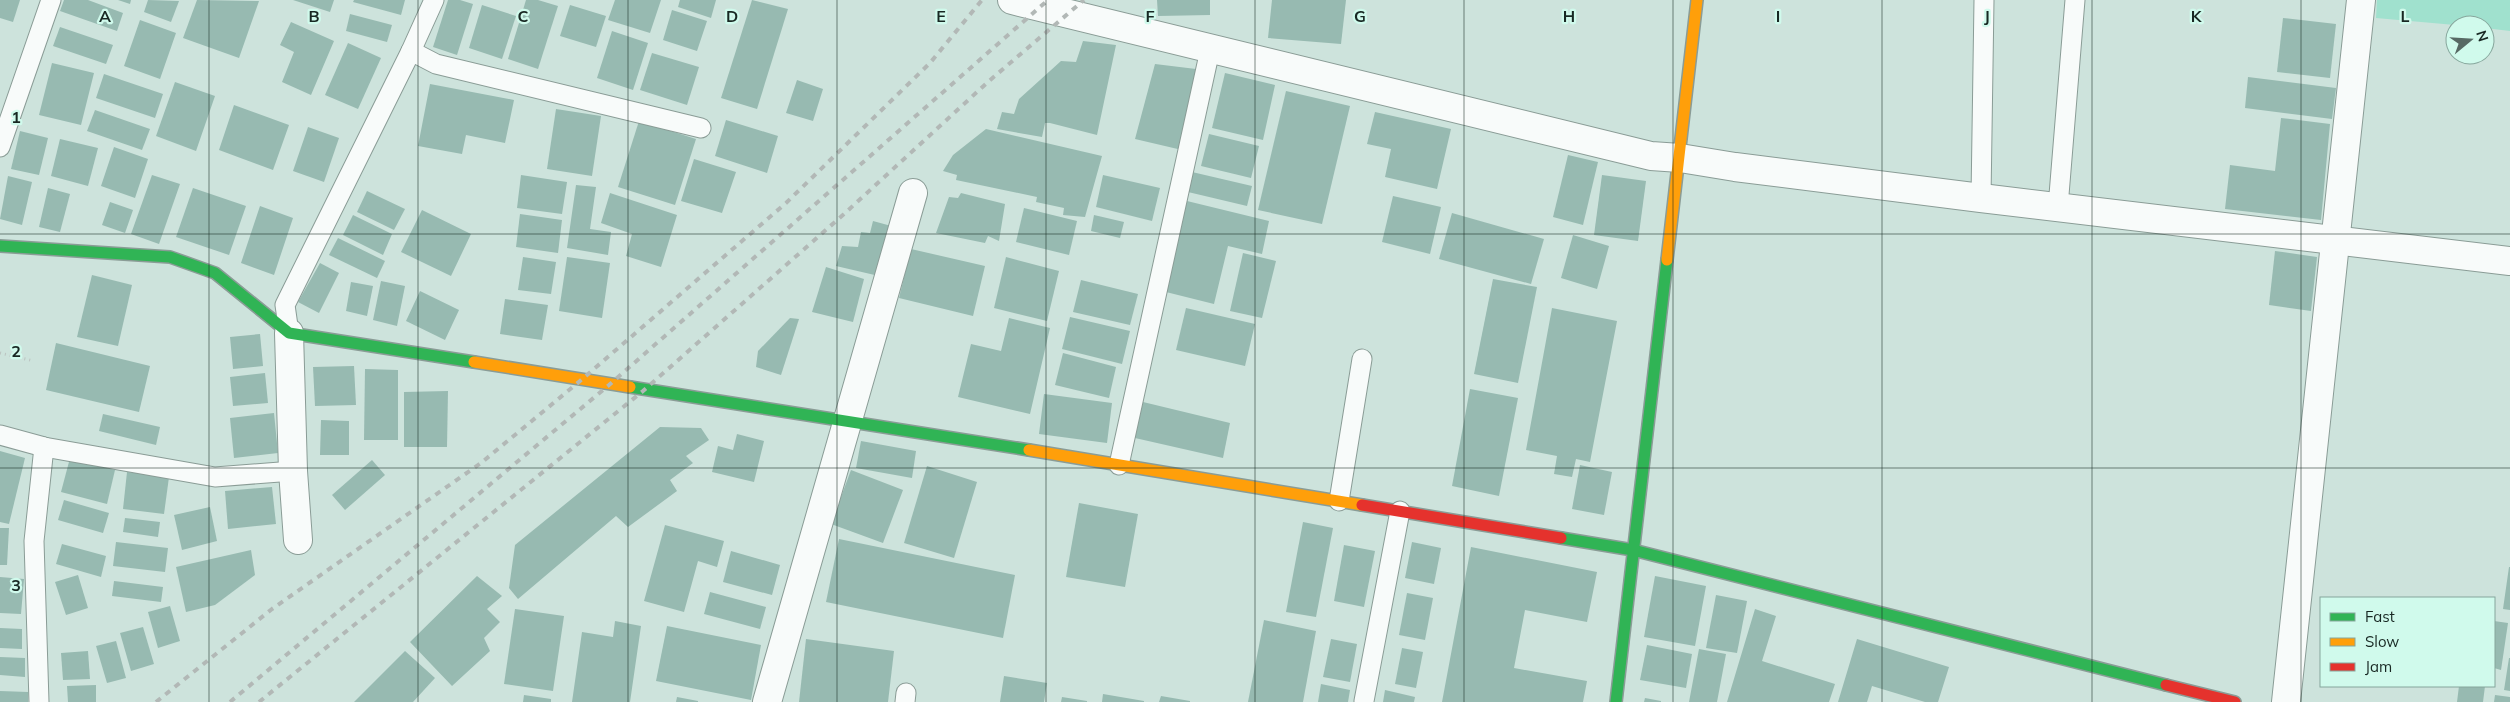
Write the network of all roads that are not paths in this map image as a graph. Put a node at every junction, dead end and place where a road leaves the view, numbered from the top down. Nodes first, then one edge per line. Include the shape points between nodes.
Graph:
1 (51, 0) edge
2 (434, 0) edge
3 (1012, 0) edge
4 (1697, 0) edge
5 (1984, 0) edge
6 (2075, 0) edge
7 (2361, 0) edge
8 (1210, 50) junction
9 (411, 51) junction
10 (701, 128) dead end
11 (0, 148) edge
12 (1680, 158) junction
13 (913, 193) dead end
14 (1981, 198) junction
15 (2058, 207) junction
16 (2335, 240) junction
17 (0, 246) edge
18 (2510, 261) edge
19 (289, 333) junction
20 (1362, 359) dead end
21 (846, 422) junction
22 (0, 435) edge
23 (44, 447) junction
24 (1119, 465) junction
25 (293, 471) junction
26 (1339, 501) junction
27 (1400, 511) junction
28 (298, 540) dead end
29 (1633, 550) junction
30 (1364, 701) edge
31 (39, 702) edge
32 (767, 702) edge
33 (1616, 702) edge
34 (2235, 702) edge
35 (2286, 702) edge

1 - 11 lane
2 - 9 lane
3 - 8 street
4 - 12 street
5 - 14 lane
6 - 15 lane
7 - 16 street
8 - 12 street via 1651,156
8 - 24 lane
9 - 10 lane via 436,64
9 - 19 lane via 285,305
12 - 14 street
12 - 29 street
13 - 21 street
14 - 15 street
15 - 16 street
16 - 18 street
16 - 35 street
17 - 19 street via 170,257 215,273
19 - 21 street
19 - 25 street
20 - 26 lane
21 - 24 street
21 - 32 street
22 - 23 lane
23 - 25 lane via 215,476
23 - 31 lane via 34,541
24 - 26 street
25 - 28 street
26 - 27 street
27 - 29 street
27 - 30 lane
29 - 33 street
29 - 34 street

